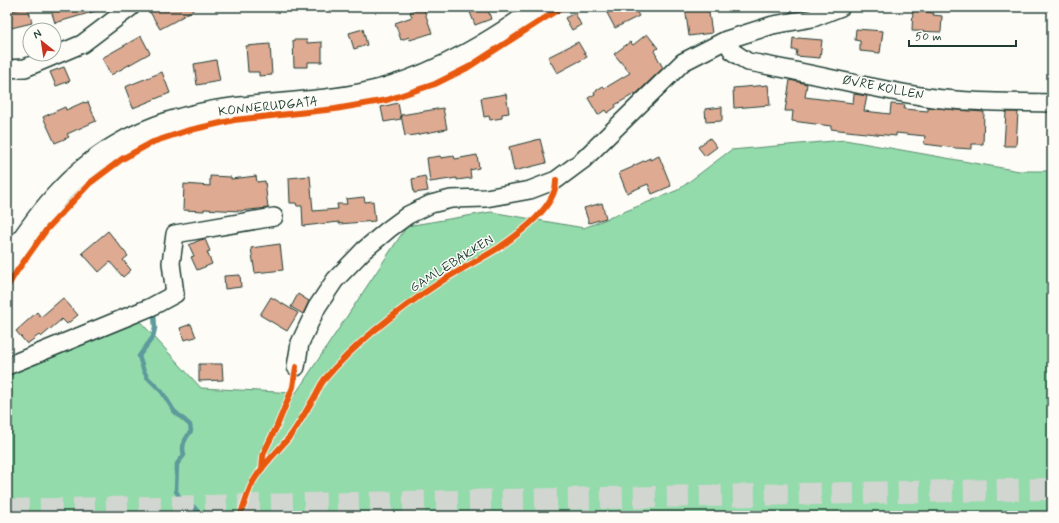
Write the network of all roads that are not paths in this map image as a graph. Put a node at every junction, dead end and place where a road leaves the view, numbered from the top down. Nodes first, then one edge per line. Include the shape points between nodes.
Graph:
1 (131, 7) edge
2 (542, 7) edge
3 (841, 7) edge
4 (726, 40) junction
5 (7, 69) edge
6 (1052, 103) edge
7 (274, 217) dead end
8 (7, 264) edge
9 (7, 366) edge
10 (296, 367) dead end

1 - 5 street via 82,44 25,68
2 - 8 main road, KONNERUDGATA via 465,56 399,85 336,99 191,117 130,139 97,160 68,185 35,223
3 - 4 street via 813,18 773,25
4 - 6 street, ØVRE KOLLEN via 733,52 748,62 882,89 964,101
4 - 10 street via 683,62 583,160 556,180 530,190 486,198 451,199 432,204 408,215 389,228 335,280 317,307 300,342
7 - 9 street via 175,234 171,263 175,294 151,307

